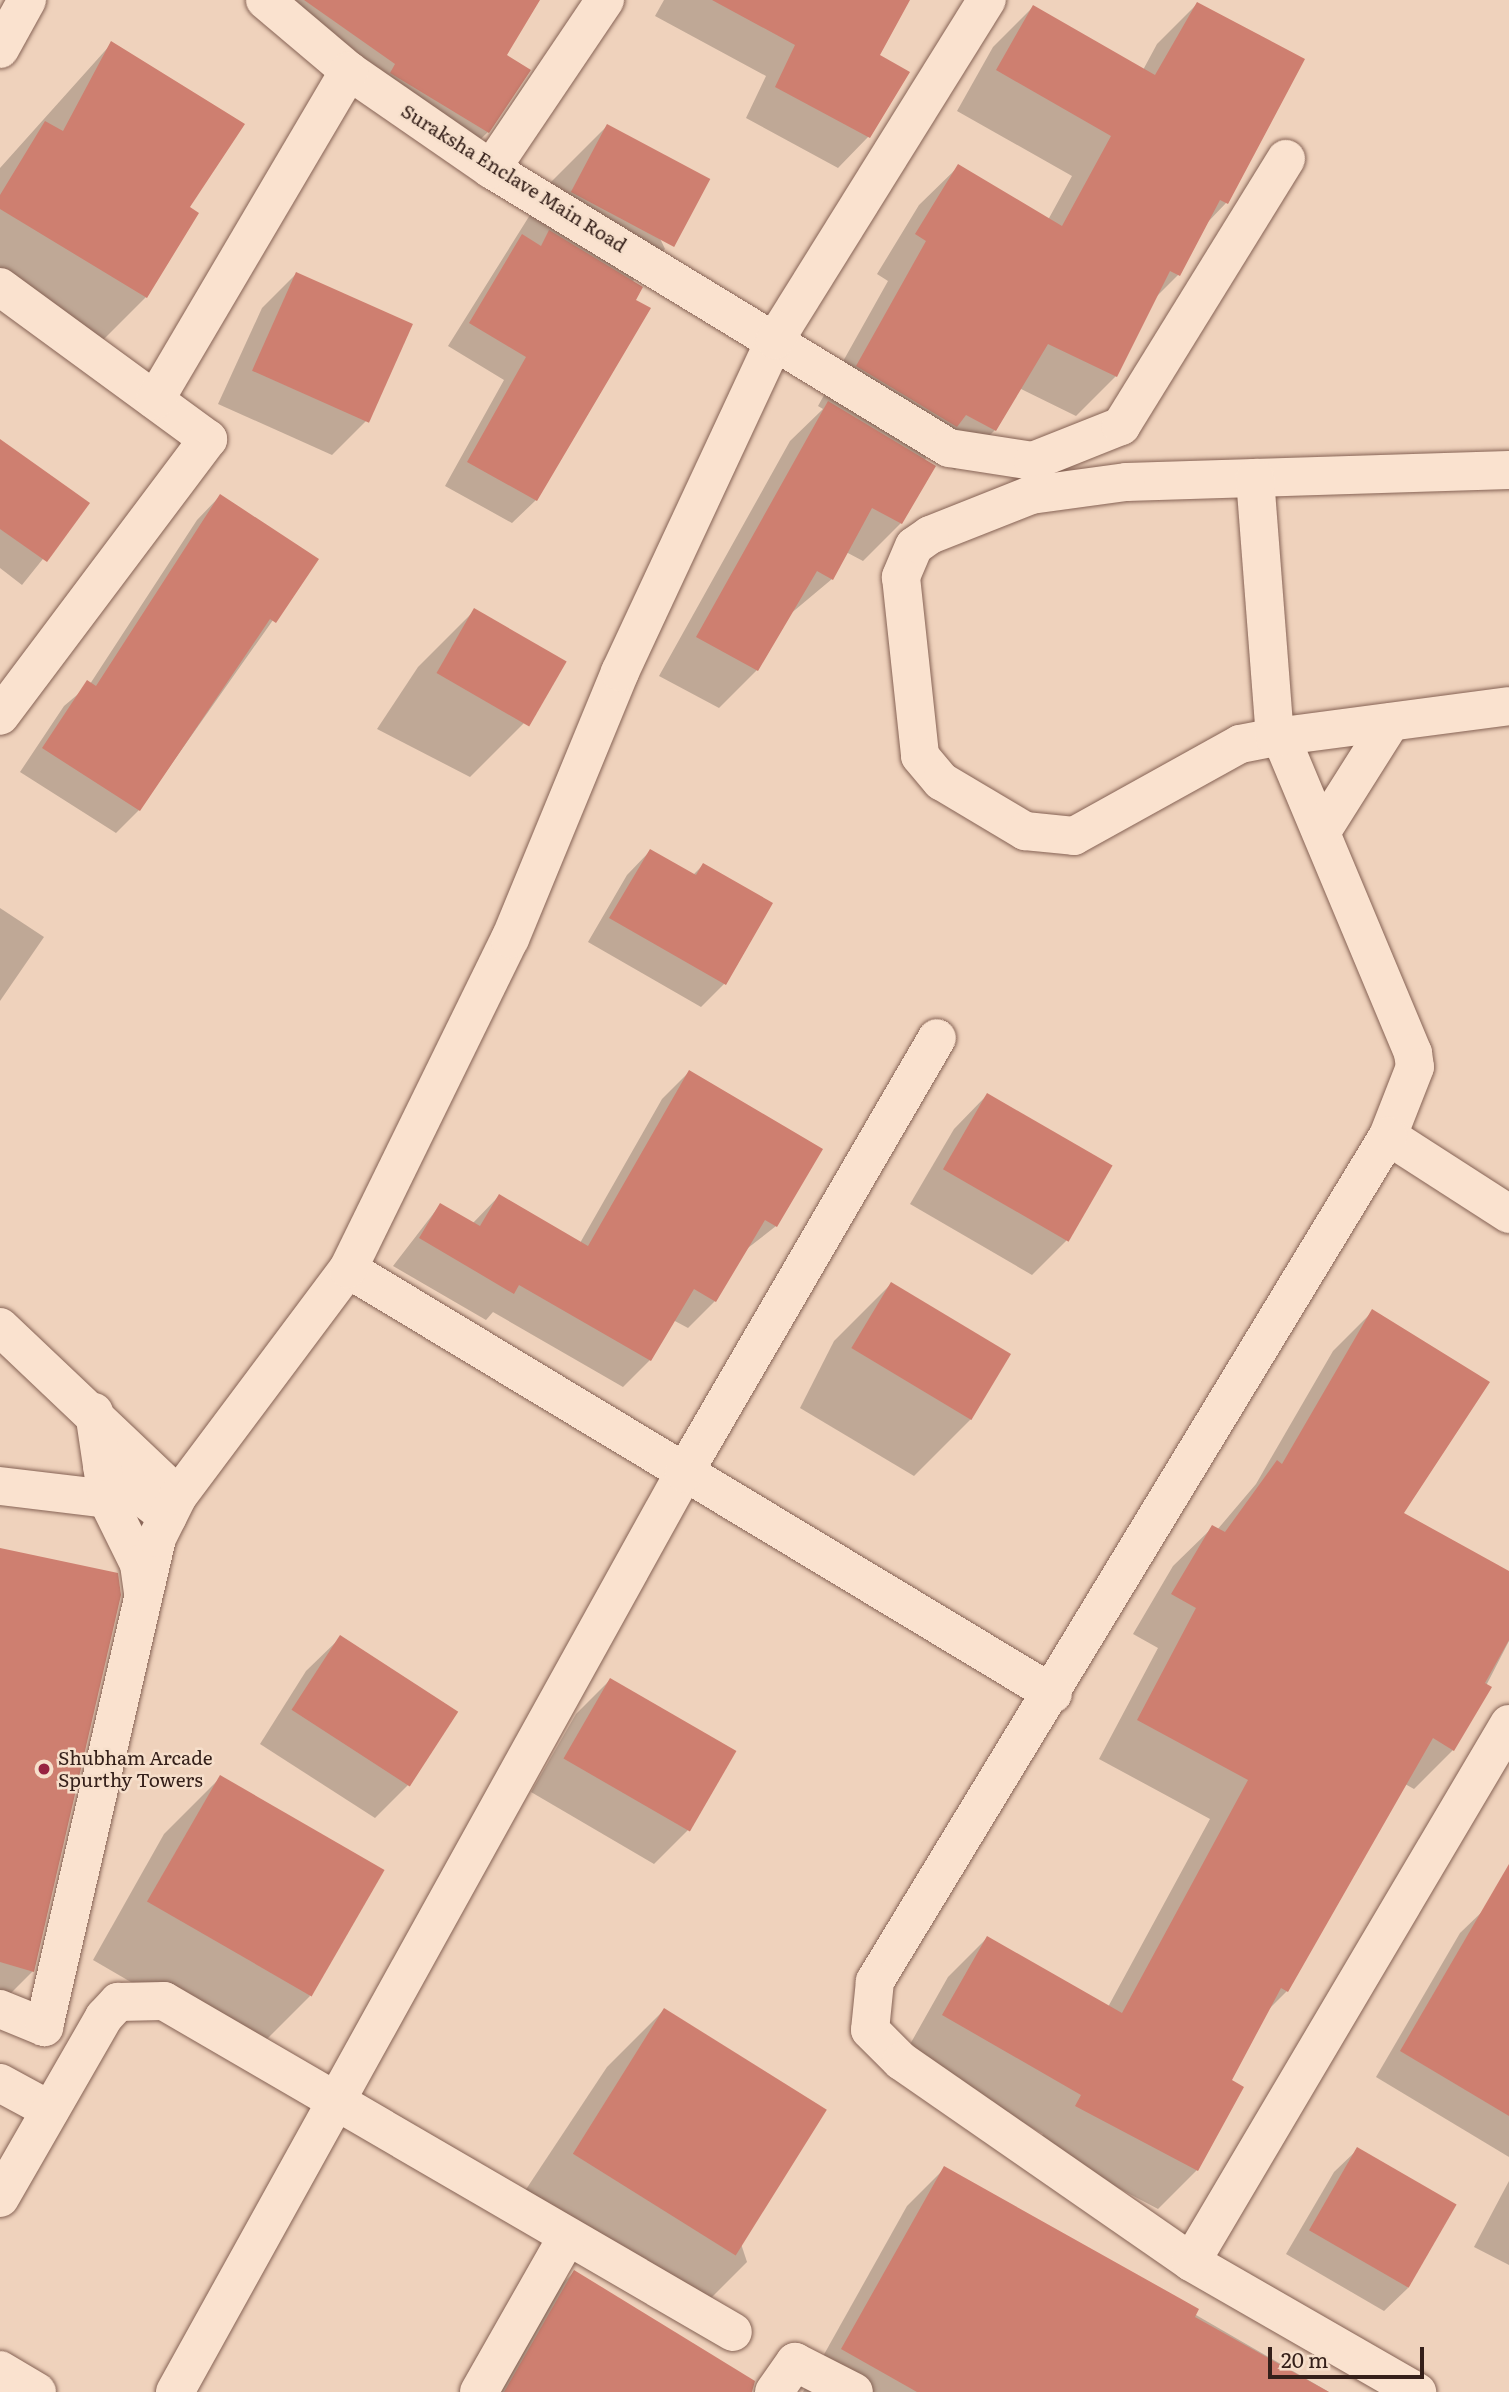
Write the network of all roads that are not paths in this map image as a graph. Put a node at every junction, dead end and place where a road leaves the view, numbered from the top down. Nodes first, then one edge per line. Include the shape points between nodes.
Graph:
1 (27, 0) edge
2 (265, 0) edge
3 (605, 0) edge
4 (987, 0) edge
5 (0, 49) edge
6 (349, 71) junction
7 (1286, 159) dead end
8 (491, 169) junction
9 (0, 287) edge
10 (775, 340) junction
11 (155, 400) junction
12 (1121, 426) junction
13 (1509, 470) edge
14 (1255, 478) junction
15 (1126, 482) junction
16 (1509, 706) edge
17 (0, 716) edge
18 (1391, 722) junction
19 (1275, 737) junction
20 (1322, 831) junction
21 (937, 1038) dead end
22 (1388, 1136) junction
23 (1509, 1214) edge
24 (348, 1269) junction
25 (0, 1327) edge
26 (94, 1412) junction
27 (684, 1473) junction
28 (105, 1482) junction
29 (0, 1486) edge
30 (173, 1506) junction
31 (144, 1596) junction
32 (1053, 1694) junction
33 (1509, 1724) edge
34 (0, 2009) edge
35 (0, 2083) edge
36 (338, 2103) junction
37 (50, 2110) junction
38 (0, 2198) edge
39 (566, 2239) junction
40 (1191, 2262) junction
41 (733, 2332) dead end
42 (0, 2370) edge
43 (37, 2392) edge
44 (175, 2392) edge
45 (479, 2392) edge
46 (774, 2392) edge
47 (854, 2392) edge
48 (1416, 2392) edge

1 - 5 street
2 - 6 street, Suraksha Enclave Main Road
3 - 8 street
4 - 10 street
6 - 8 street, Suraksha Enclave Main Road
6 - 11 street
7 - 12 street
8 - 10 street, Suraksha Enclave Main Road
9 - 11 street
10 - 12 street, Suraksha Enclave Main Road via 949,448 1033,461
10 - 24 street via 620,671 510,939
11 - 17 street via 208,439
12 - 15 street
13 - 14 street
14 - 15 street
14 - 19 street
15 - 19 street via 1031,495 915,546 901,577 920,756 941,781 1025,831 1052,838 1100,827 1217,755
16 - 18 street
18 - 19 street
18 - 20 street
19 - 20 street via 1285,747
20 - 22 street via 1413,1054 1415,1067
21 - 27 street
22 - 23 street
22 - 32 street
24 - 27 street
24 - 30 street
25 - 26 street
26 - 28 street
26 - 30 street
27 - 32 street
27 - 36 street
28 - 29 street
28 - 30 street
28 - 31 street via 139,1564
30 - 31 street
31 - 34 street via 44,2027
32 - 40 street via 875,1981 870,2031 901,2061
33 - 40 street
35 - 37 street
36 - 37 street via 164,2001 139,1998 118,2002 104,2017
36 - 39 street
36 - 44 street
37 - 38 street
39 - 41 street
39 - 45 street
40 - 48 street
42 - 43 street
46 - 47 street via 795,2362

